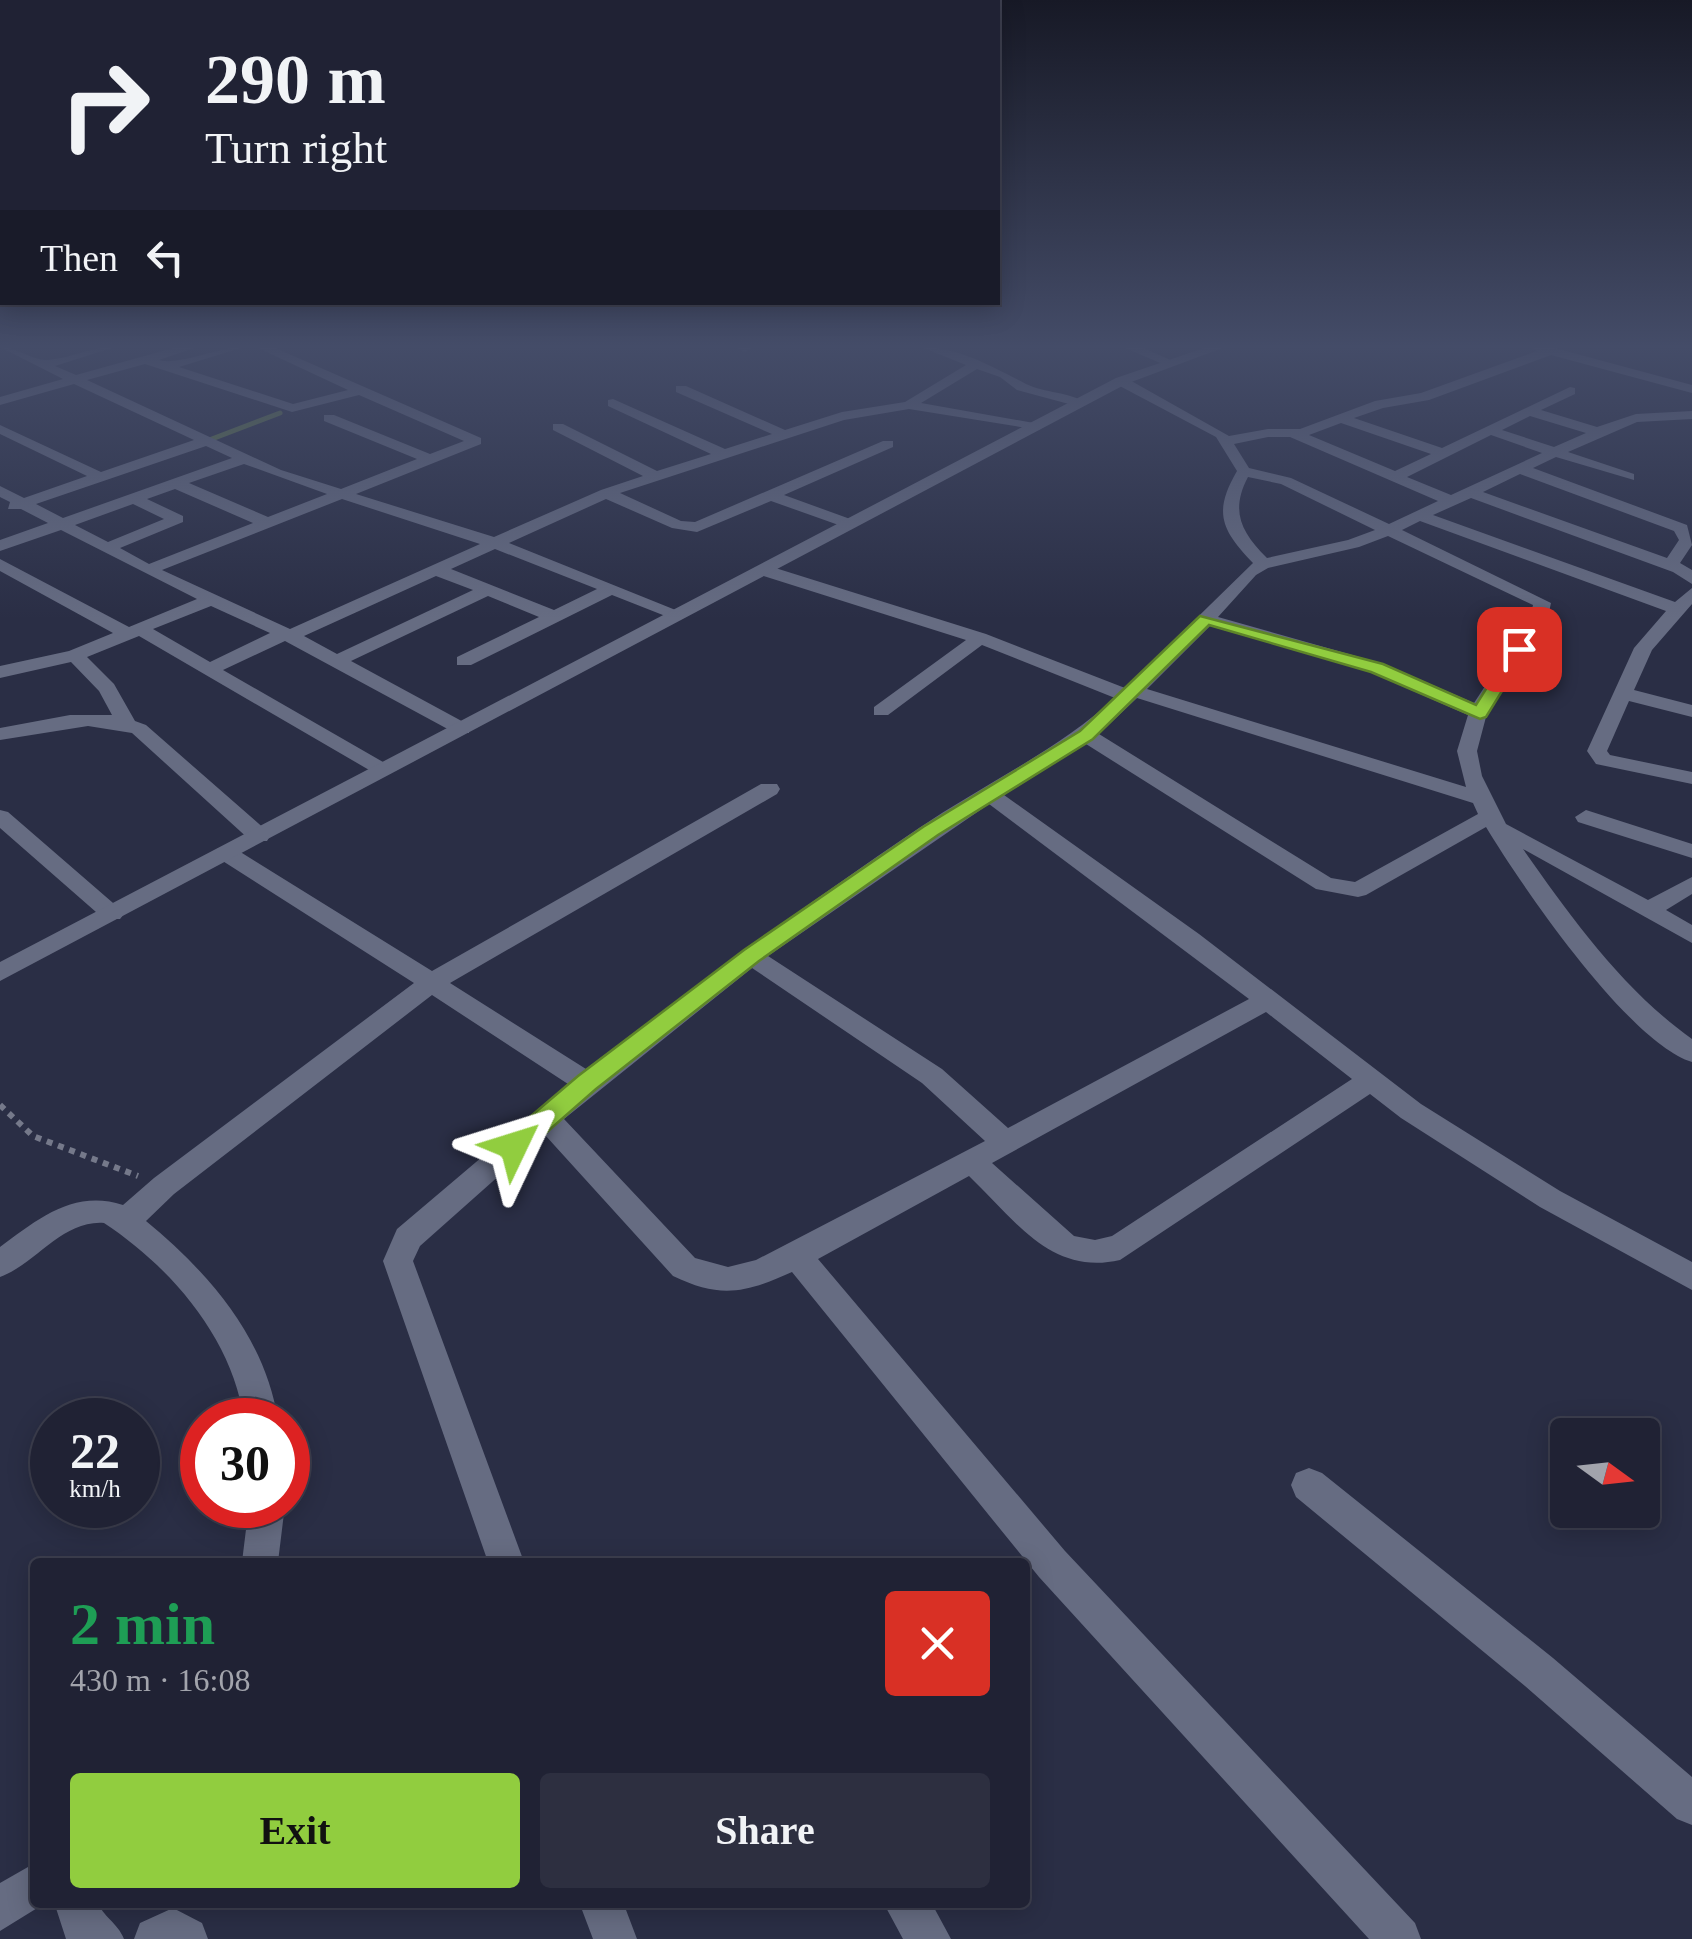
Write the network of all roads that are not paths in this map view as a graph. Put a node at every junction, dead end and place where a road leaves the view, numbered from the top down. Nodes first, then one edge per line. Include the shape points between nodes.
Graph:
1 (18, 437) edge
2 (194, 437) edge
3 (377, 437) edge
4 (468, 437) edge
5 (579, 437) edge
6 (687, 437) edge
7 (772, 437) edge
8 (1012, 437) edge
9 (1222, 437) edge
10 (1257, 437) edge
11 (1295, 437) edge
12 (1396, 437) edge
13 (1474, 437) edge
14 (1512, 437) edge
15 (1587, 437) edge
16 (1227, 441) junction
17 (204, 442) junction
18 (888, 444) dead end
19 (1554, 452) junction
20 (1442, 453) junction
21 (723, 454) junction
22 (244, 460) junction
23 (433, 460) junction
24 (1518, 468) junction
25 (1244, 471) junction
26 (655, 476) junction
27 (100, 477) junction
28 (1392, 478) junction
29 (1629, 478) dead end
30 (174, 483) junction
31 (0, 491) edge
32 (1467, 492) junction
33 (606, 493) junction
34 (338, 495) junction
35 (773, 496) junction
36 (133, 498) junction
37 (1449, 500) junction
38 (22, 504) junction
39 (0, 511) edge
40 (1418, 515) junction
41 (268, 522) junction
42 (60, 523) junction
43 (847, 523) junction
44 (1392, 529) junction
45 (497, 543) junction
46 (0, 546) edge
47 (108, 548) junction
48 (0, 564) edge
49 (1263, 564) junction
50 (1670, 565) junction
51 (148, 570) junction
52 (437, 570) junction
53 (764, 570) junction
54 (1692, 580) edge
55 (613, 588) junction
56 (487, 590) junction
57 (1692, 593) edge
58 (212, 599) junction
59 (1678, 609) junction
60 (679, 614) junction
61 (555, 617) junction
62 (1206, 620) junction
63 (136, 632) junction
64 (287, 634) junction
65 (980, 638) junction
66 (74, 656) junction
67 (336, 661) junction
68 (464, 661) dead end
69 (208, 670) junction
70 (0, 672) edge
71 (1131, 693) junction
72 (1623, 693) junction
73 (881, 710) dead end
74 (1692, 711) edge
75 (1480, 714) junction
76 (126, 723) junction
77 (462, 729) junction
78 (0, 734) edge
79 (1086, 735) junction
80 (382, 770) junction
81 (1692, 778) edge
82 (769, 788) dead end
83 (989, 794) junction
84 (1488, 813) junction
85 (0, 817) edge
86 (1586, 817) dead end
87 (259, 836) junction
88 (1692, 852) edge
89 (226, 853) junction
90 (1692, 884) edge
91 (1648, 910) junction
92 (112, 914) junction
93 (1692, 935) edge
94 (752, 956) junction
95 (0, 973) edge
96 (430, 985) junction
97 (1268, 1000) junction
98 (1692, 1052) edge
99 (1371, 1080) junction
100 (587, 1082) junction
101 (546, 1118) junction
102 (1004, 1142) junction
103 (971, 1161) junction
104 (126, 1221) junction
105 (798, 1256) junction
106 (0, 1264) edge
107 (1692, 1278) edge
108 (258, 1398) edge
109 (1308, 1485) dead end
110 (264, 1528) edge
111 (260, 1558) edge
112 (505, 1558) edge
113 (1692, 1804) edge
114 (30, 1889) edge
115 (78, 1908) edge
116 (603, 1908) edge
117 (910, 1908) edge
118 (0, 1909) edge
119 (102, 1939) edge
120 (156, 1939) edge
121 (186, 1939) edge
122 (615, 1939) edge
123 (929, 1939) edge
124 (1399, 1939) edge

1 - 27 street
2 - 17 street
3 - 23 street
4 - 23 street via 476,441
5 - 26 street
6 - 21 street
7 - 21 street
8 - 43 street
9 - 16 street
10 - 16 street
11 - 28 street
12 - 20 street
13 - 20 street
14 - 19 street
15 - 19 street
16 - 25 street
17 - 22 street
17 - 27 street
18 - 35 street
19 - 24 street
19 - 29 street
20 - 28 street
21 - 26 street
22 - 30 street
22 - 34 street
23 - 34 street
24 - 32 street
24 - 50 street via 1681,528 1687,540
25 - 44 street via 1276,477
25 - 49 street via 1230,527
26 - 33 street
27 - 38 street
28 - 37 street
30 - 36 street
30 - 41 street
31 - 38 street
32 - 37 street
32 - 50 street
33 - 35 street via 689,528
33 - 45 street
34 - 41 street
34 - 45 street
35 - 43 street
36 - 42 street
36 - 47 street via 177,519
37 - 40 street
38 - 39 street
38 - 42 street
40 - 44 street
40 - 59 street
41 - 51 street
42 - 46 street
42 - 47 street
43 - 53 street
44 - 49 street
44 - 75 street via 1542,603
45 - 52 street
45 - 55 street
47 - 51 street
48 - 63 street
49 - 62 street
50 - 54 street
51 - 58 street
52 - 56 street
52 - 64 street
53 - 60 street
53 - 65 street
55 - 60 street
55 - 61 street
56 - 61 street
56 - 67 street
57 - 59 street
58 - 63 street
58 - 64 street
59 - 72 street via 1643,648
60 - 77 street
61 - 68 street
62 - 71 street
62 - 75 street via 1377,668
63 - 66 street
63 - 69 street
64 - 67 street
64 - 69 street
65 - 71 street
65 - 73 street
66 - 70 street
66 - 76 street via 107,688
67 - 77 street
69 - 80 street
71 - 79 street
71 - 84 street
72 - 74 street
72 - 81 street via 1597,752 1603,760
75 - 84 street via 1466,753 1468,774
76 - 78 street via 78,721
76 - 87 street
77 - 80 street
79 - 83 street
79 - 84 street via 1324,884 1349,891
80 - 87 street
82 - 96 street via 512,931
83 - 94 street
83 - 97 street
84 - 91 street
84 - 98 street via 1584,948 1641,1012
85 - 92 street
86 - 88 street
87 - 89 street
89 - 92 street
89 - 96 street
90 - 91 street
91 - 93 street
92 - 95 street
94 - 100 street
94 - 102 street via 932,1076
96 - 100 street
96 - 104 street
97 - 99 street
97 - 102 street
99 - 103 street via 1120,1246 1095,1253 1064,1247
99 - 107 street via 1475,1154
100 - 101 street
101 - 105 street via 684,1267 705,1279 734,1282
101 - 112 street via 408,1238 398,1260 481,1476
102 - 103 street
103 - 105 street
104 - 106 street via 112,1211 74,1216
104 - 108 street via 230,1332
105 - 124 street via 1052,1564
109 - 113 street
110 - 111 street
114 - 118 street
115 - 119 street via 82,1924
116 - 122 street
117 - 123 street
120 - 121 street via 173,1930

